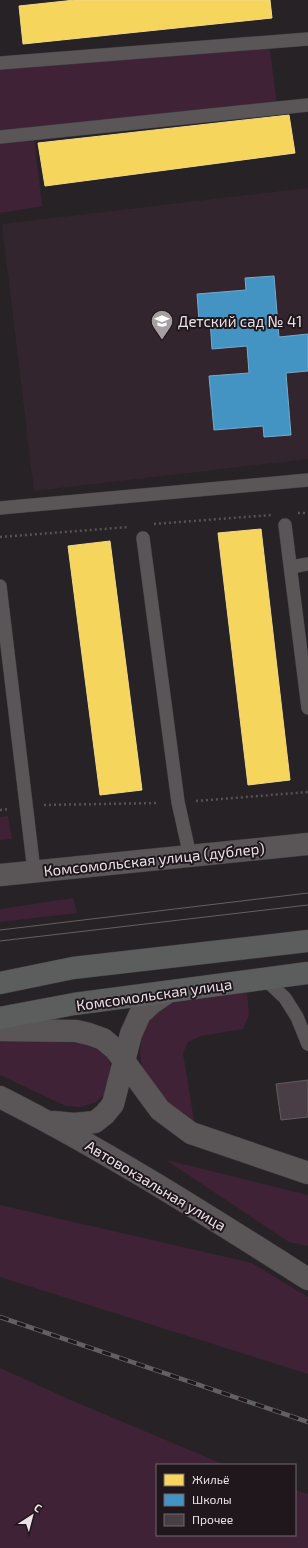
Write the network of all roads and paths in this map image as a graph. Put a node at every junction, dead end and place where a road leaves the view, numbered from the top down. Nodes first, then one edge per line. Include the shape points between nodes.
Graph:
1 (308, 39) edge
2 (0, 63) edge
3 (308, 105) edge
4 (0, 137) edge
5 (308, 480) edge
6 (0, 508) edge
7 (285, 525) dead end
8 (143, 538) dead end
9 (308, 564) edge
10 (291, 567) junction
11 (0, 586) edge
12 (308, 708) edge
13 (308, 792) edge
14 (178, 802) junction
15 (26, 807) junction
16 (0, 810) edge
17 (308, 844) edge
18 (190, 856) junction
19 (34, 871) junction
20 (0, 875) edge
21 (308, 940) edge
22 (308, 973) edge
23 (265, 979) junction
24 (0, 983) edge
25 (168, 992) junction
26 (0, 1018) edge
27 (0, 1030) edge
28 (308, 1042) edge
29 (124, 1061) junction
30 (0, 1097) edge
31 (48, 1121) junction
32 (308, 1173) edge
33 (308, 1279) edge

1 - 2 lane
3 - 4 lane
5 - 6 lane
7 - 10 lane
8 - 14 lane
9 - 10 lane
10 - 12 lane
11 - 15 lane
13 - 14 path
14 - 15 path
14 - 18 lane
15 - 16 path
15 - 19 lane
17 - 18 street, Комсомольская улица (дублер)
18 - 19 street, Комсомольская улица (дублер)
19 - 20 street, Комсомольская улица (дублер)
21 - 24 main road via 73,968
22 - 23 main road, Комсомольская улица
23 - 25 main road, Комсомольская улица
23 - 28 lane via 285,998
25 - 26 main road, Комсомольская улица via 74,1004
25 - 29 street via 140,1014 131,1034
27 - 29 street via 76,1031 89,1034 103,1039
29 - 31 street via 113,1104 95,1122 74,1124
29 - 32 street via 160,1110 191,1133
30 - 31 street, Автовокзальная улица
31 - 33 street, Автовокзальная улица via 192,1205

